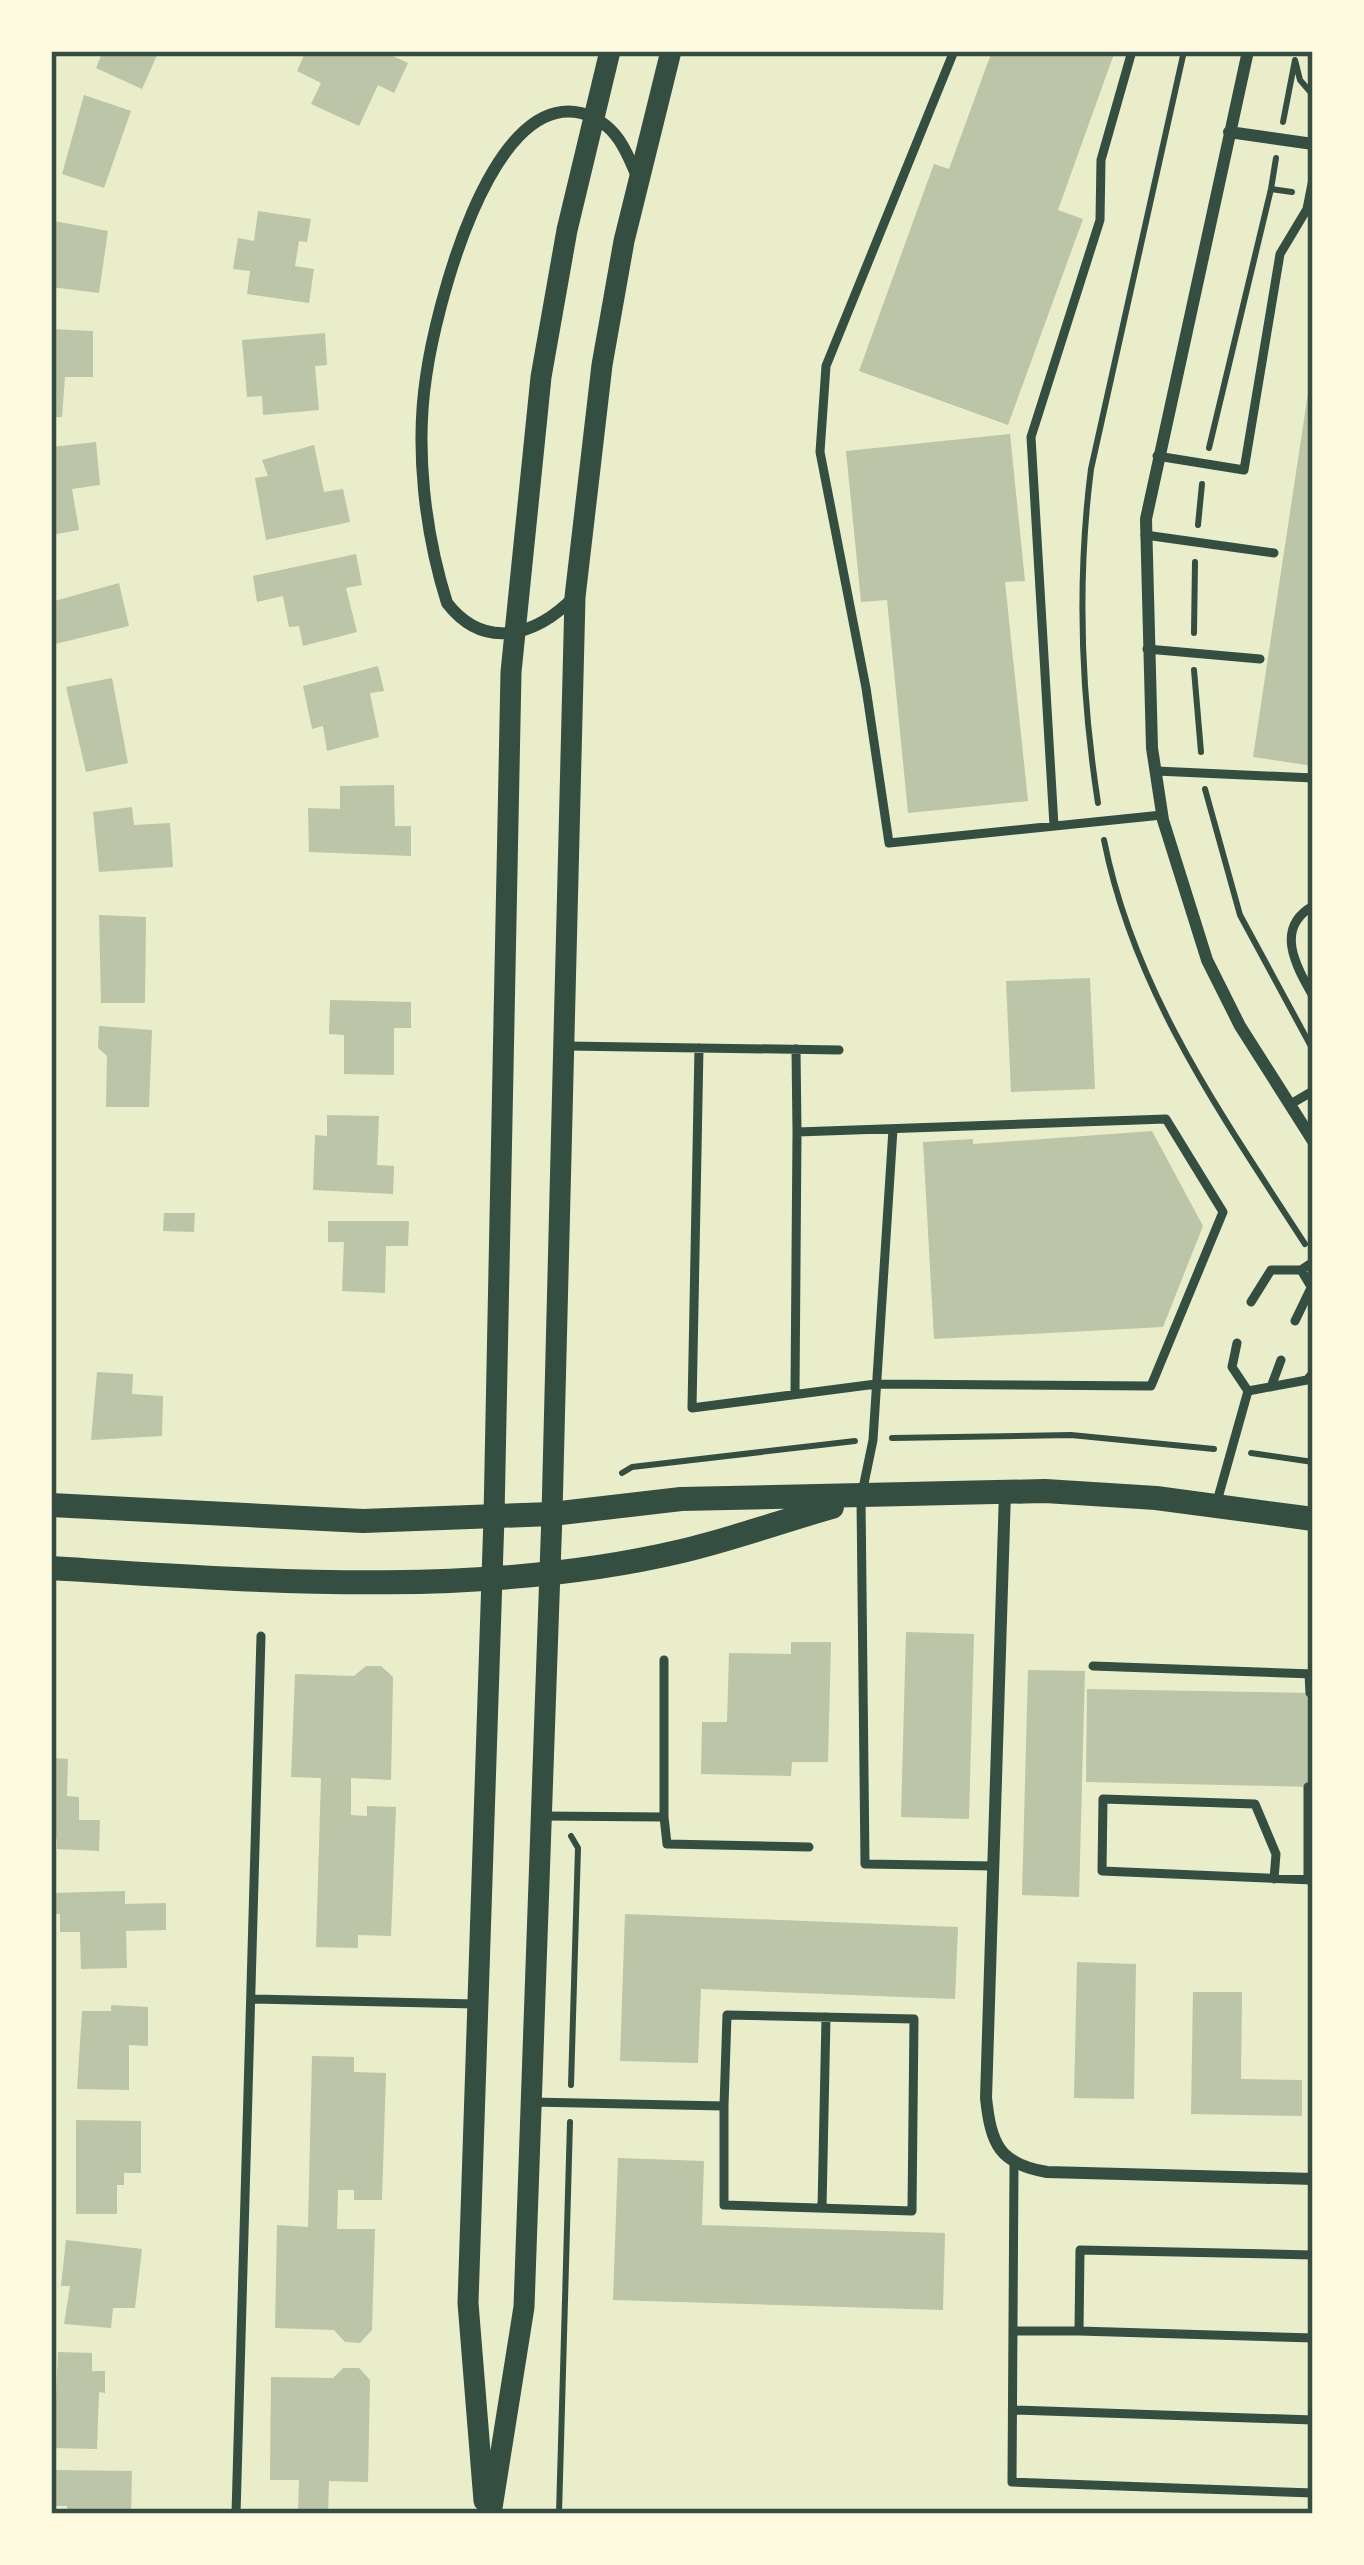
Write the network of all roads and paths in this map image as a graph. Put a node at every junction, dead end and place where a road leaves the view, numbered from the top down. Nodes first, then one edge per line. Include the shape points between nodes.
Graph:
1 (610, 51) edge
2 (671, 51) edge
3 (954, 51) edge
4 (1132, 51) edge
5 (1248, 51) edge
6 (1313, 95) edge
7 (593, 116) junction
8 (1229, 132) junction
9 (1279, 139) junction
10 (1313, 144) edge
11 (1313, 179) edge
12 (638, 180) junction
13 (1271, 189) junction
14 (1311, 195) edge
15 (1157, 456) junction
16 (1206, 464) junction
17 (1145, 535) junction
18 (1196, 542) junction
19 (1274, 553) dead end
20 (575, 597) junction
21 (514, 635) junction
22 (1148, 650) junction
23 (1194, 651) junction
24 (1260, 659) dead end
25 (1156, 771) junction
26 (1203, 773) junction
27 (1313, 778) edge
28 (1162, 814) junction
29 (1054, 826) junction
30 (1313, 906) edge
31 (1313, 996) edge
32 (562, 1046) junction
33 (699, 1048) junction
34 (796, 1049) junction
35 (1313, 1050) edge
36 (839, 1051) dead end
37 (1313, 1091) edge
38 (1289, 1105) junction
39 (893, 1129) junction
40 (797, 1132) junction
41 (1313, 1141) edge
42 (1313, 1262) edge
43 (1301, 1270) junction
44 (1312, 1289) edge
45 (1251, 1302) dead end
46 (1295, 1321) dead end
47 (1237, 1343) dead end
48 (1281, 1360) dead end
49 (1313, 1373) edge
50 (877, 1384) junction
51 (1271, 1387) junction
52 (795, 1391) junction
53 (1248, 1391) junction
54 (873, 1440) junction
55 (1230, 1450) junction
56 (1313, 1462) edge
57 (622, 1473) dead end
58 (1005, 1491) junction
59 (861, 1498) junction
60 (1216, 1504) junction
61 (51, 1505) edge
62 (552, 1514) junction
63 (494, 1517) junction
64 (1313, 1519) edge
65 (51, 1568) edge
66 (550, 1571) junction
67 (490, 1576) junction
68 (261, 1636) dead end
69 (664, 1660) dead end
70 (1093, 1666) dead end
71 (1311, 1674) edge
72 (1310, 1693) dead end
73 (1308, 1787) dead end
74 (541, 1816) junction
75 (570, 1816) junction
76 (664, 1817) junction
77 (809, 1847) dead end
78 (994, 1866) junction
79 (1274, 1879) junction
80 (1311, 1880) edge
81 (253, 1999) junction
82 (477, 2004) junction
83 (826, 2017) junction
84 (531, 2102) junction
85 (571, 2103) junction
86 (724, 2106) junction
87 (1014, 2165) junction
88 (1313, 2179) edge
89 (822, 2208) junction
90 (1313, 2255) edge
91 (1015, 2331) junction
92 (1079, 2331) junction
93 (1313, 2338) edge
94 (1013, 2410) junction
95 (1313, 2420) edge
96 (1313, 2493) edge
97 (236, 2514) edge
98 (488, 2514) edge
99 (559, 2514) edge

1 - 7 street
2 - 12 street
3 - 29 lane via 826,366 820,452 889,843
4 - 29 lane via 1101,160 1100,220 1031,436
5 - 8 street
6 - 9 path via 1294,60
7 - 12 street via 612,128
7 - 21 street via 541,376
7 - 21 street via 559,112 509,146 465,234 426,376 422,459 447,603 477,627
8 - 9 street
8 - 15 street
9 - 10 street
9 - 13 path
11 - 14 lane
12 - 20 street via 598,385
13 - 14 path
13 - 16 path
14 - 16 lane via 1280,254 1244,470
15 - 16 lane
15 - 17 street
16 - 18 path
17 - 18 lane
17 - 22 street
18 - 19 lane
18 - 23 path
20 - 21 street via 553,620
20 - 32 street
21 - 63 street
22 - 23 lane
22 - 25 street
23 - 24 lane
23 - 26 path
25 - 26 lane
25 - 28 street
26 - 27 lane
26 - 35 path via 1240,915
28 - 29 lane
28 - 38 street via 1207,960
30 - 31 lane via 1291,932 1291,957
32 - 33 lane
32 - 62 street
33 - 34 lane
33 - 52 lane via 692,1408
34 - 36 lane
34 - 40 lane
37 - 38 lane
38 - 41 street
39 - 40 lane
39 - 50 lane
39 - 50 lane via 1166,1119 1223,1212 1151,1385
40 - 52 lane
42 - 43 lane
43 - 44 lane
43 - 45 lane via 1271,1270
44 - 46 lane
47 - 53 lane via 1232,1367
48 - 51 lane
49 - 51 lane
50 - 52 lane
50 - 54 lane
51 - 53 lane
53 - 55 lane
54 - 55 path via 1071,1435
54 - 57 path via 741,1451
54 - 59 lane
55 - 56 path
55 - 60 lane
58 - 59 main road
58 - 60 main road
58 - 78 street
59 - 62 main road via 681,1499
59 - 66 main road via 682,1551
59 - 78 lane via 865,1864
60 - 64 main road
61 - 63 main road via 302,1520
62 - 63 main road
62 - 66 street
63 - 67 street
65 - 67 main road via 338,1581
66 - 67 main road
66 - 74 street
67 - 82 street
68 - 81 lane
69 - 76 lane
70 - 71 lane
71 - 72 lane
73 - 80 lane
74 - 75 lane
74 - 84 street
75 - 76 lane
75 - 85 path via 578,1848
76 - 77 lane via 667,1844
78 - 87 street via 986,2098 996,2150
79 - 79 lane via 1102,1871 1103,1799 1255,1804 1276,1854
79 - 80 lane
81 - 82 lane
81 - 97 lane
82 - 98 street via 468,2303
83 - 86 lane via 727,2015
83 - 89 lane
83 - 89 lane via 914,2019 912,2211
84 - 85 lane
84 - 98 street via 524,2307
85 - 86 lane
85 - 99 path
86 - 89 lane via 724,2205
87 - 88 street
87 - 91 lane
90 - 92 lane via 1080,2250
91 - 92 lane
91 - 94 lane
92 - 93 lane
94 - 95 lane
94 - 96 lane via 1012,2482

